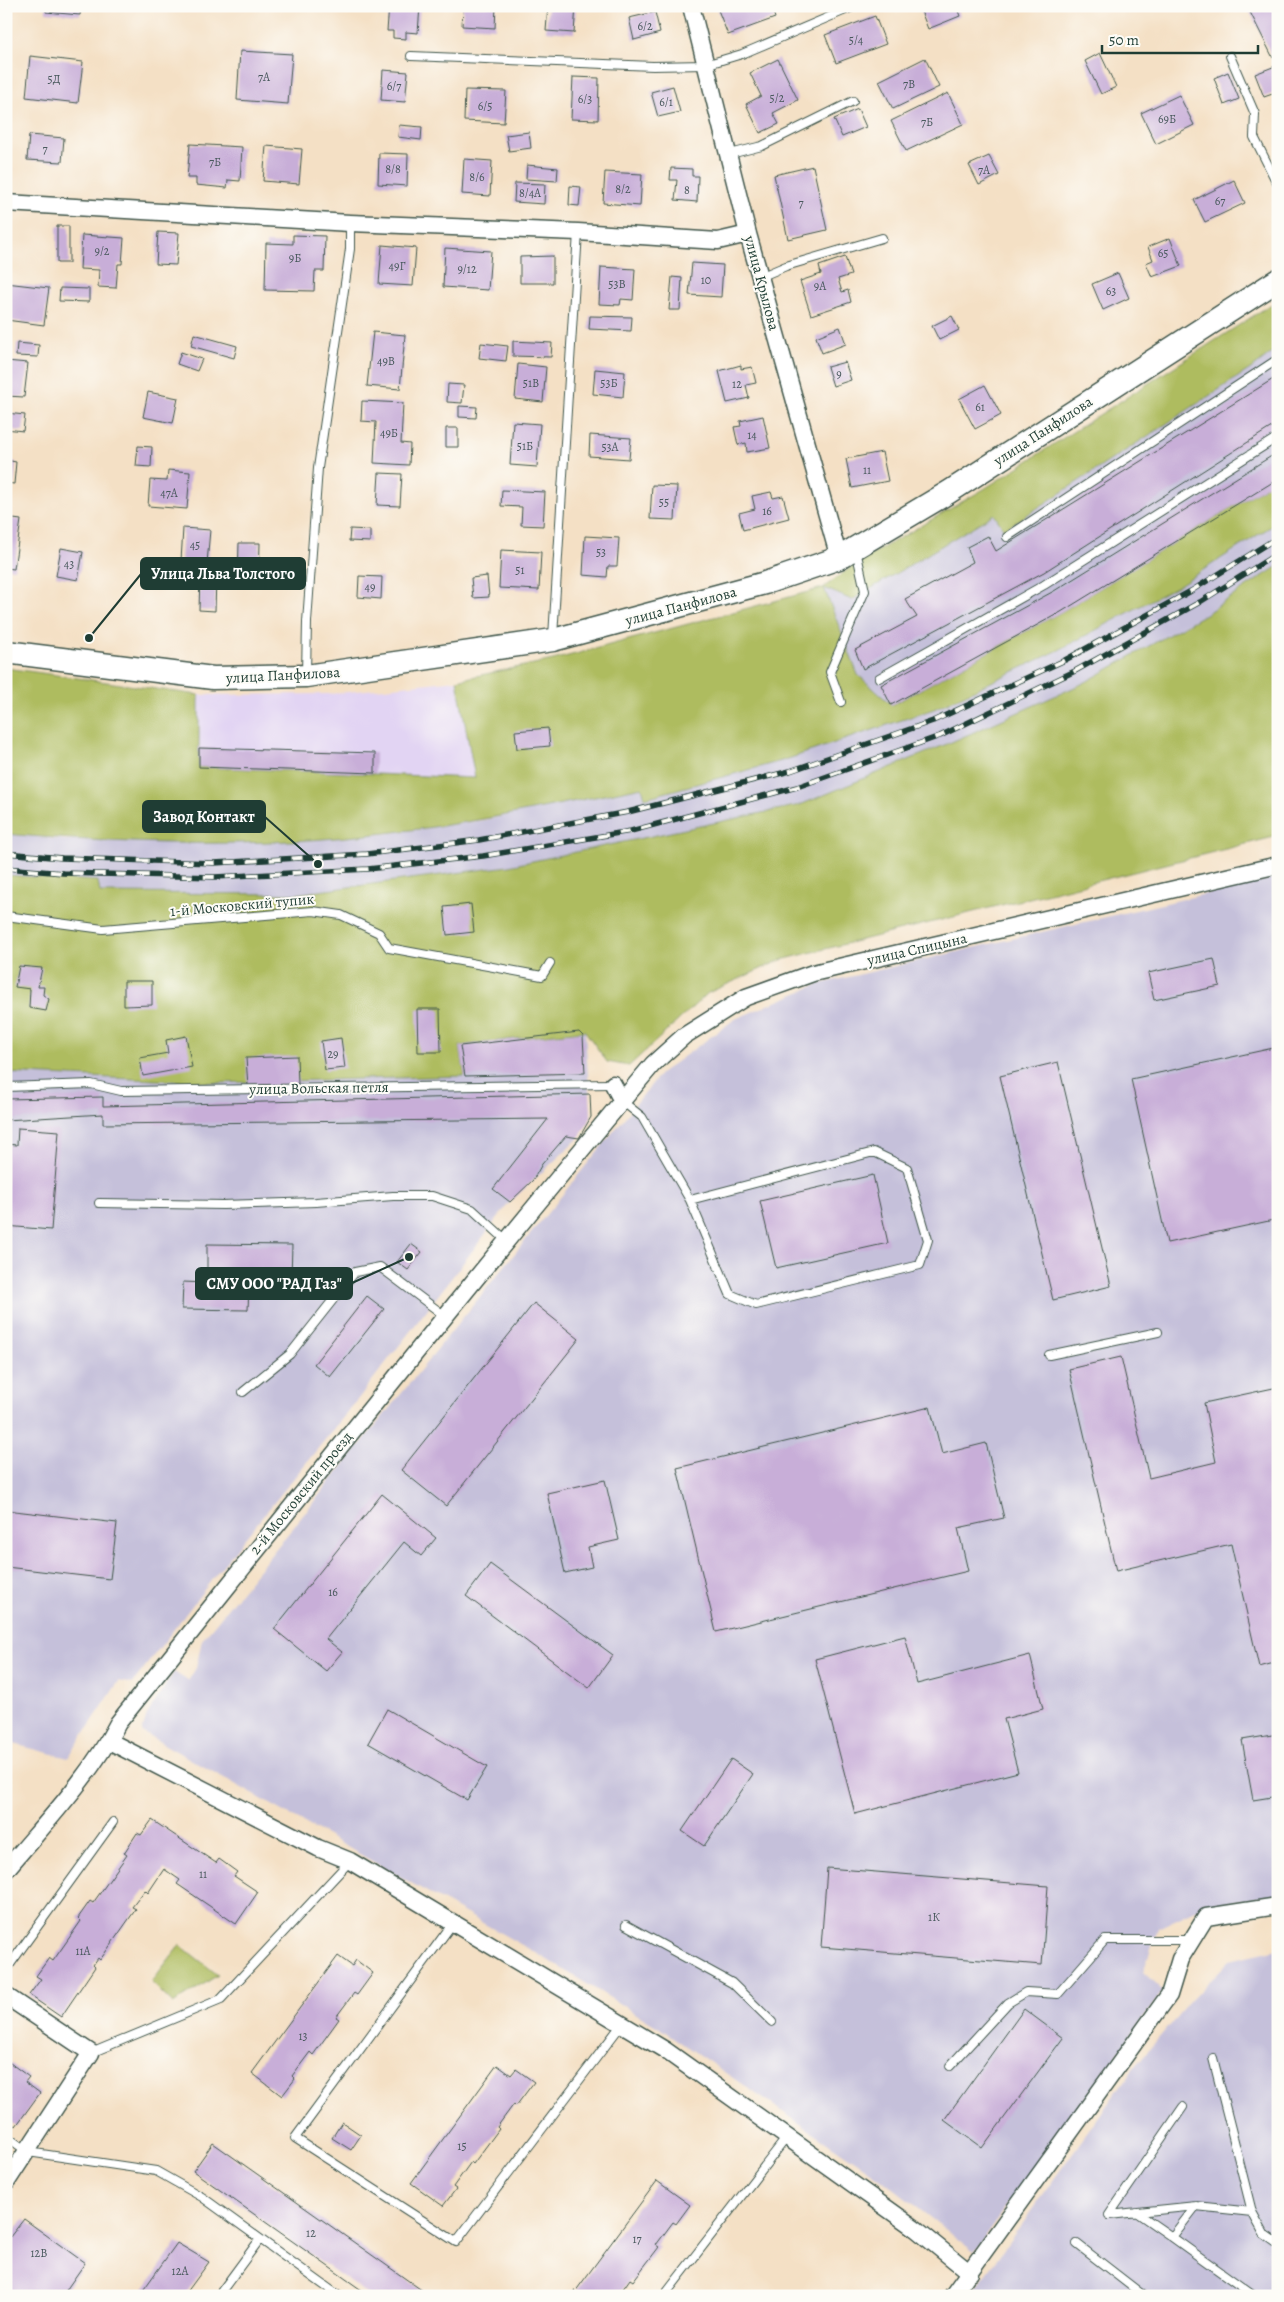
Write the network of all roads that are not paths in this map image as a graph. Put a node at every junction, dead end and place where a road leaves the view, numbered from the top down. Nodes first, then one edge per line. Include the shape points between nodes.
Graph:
1 (691, 6) edge
2 (855, 6) edge
3 (411, 56) dead end
4 (1230, 56) dead end
5 (705, 65) junction
6 (853, 101) dead end
7 (730, 154) junction
8 (1278, 185) edge
9 (6, 203) edge
10 (350, 223) junction
11 (578, 232) junction
12 (748, 234) junction
13 (882, 238) dead end
14 (760, 277) junction
15 (1278, 280) edge
16 (1278, 359) edge
17 (1278, 437) edge
18 (1007, 537) dead end
19 (847, 553) junction
20 (553, 640) junction
21 (6, 652) edge
22 (306, 676) junction
23 (880, 678) dead end
24 (841, 702) dead end
25 (1278, 865) edge
26 (6, 916) edge
27 (550, 963) dead end
28 (613, 1084) joint
29 (6, 1087) edge
30 (622, 1101) junction
31 (604, 1123) joint
32 (690, 1200) junction
33 (99, 1203) dead end
34 (507, 1241) junction
35 (445, 1316) junction
36 (1158, 1332) dead end
37 (1049, 1355) dead end
38 (243, 1392) dead end
39 (109, 1740) junction
40 (113, 1822) dead end
41 (350, 1861) junction
42 (6, 1870) edge
43 (1278, 1906) edge
44 (454, 1923) junction
45 (626, 1925) dead end
46 (1192, 1940) junction
47 (6, 1970) edge
48 (6, 1996) edge
49 (772, 2022) dead end
50 (622, 2024) junction
51 (91, 2053) junction
52 (1213, 2058) dead end
53 (950, 2066) dead end
54 (1183, 2107) dead end
55 (6, 2136) edge
56 (787, 2137) junction
57 (28, 2152) junction
58 (6, 2183) edge
59 (1196, 2206) junction
60 (1136, 2212) junction
61 (1252, 2212) junction
62 (1172, 2237) junction
63 (260, 2239) junction
64 (1077, 2244) dead end
65 (1278, 2244) edge
66 (970, 2273) junction
67 (218, 2296) edge
68 (339, 2296) edge
69 (664, 2296) edge
70 (952, 2296) edge
71 (1144, 2296) edge
72 (1254, 2296) edge

1 - 5 street, улица Крылова
2 - 5 lane via 742,54
3 - 5 lane via 653,66
4 - 8 lane via 1255,114 1254,137
5 - 7 street, улица Крылова
6 - 7 lane via 762,146
7 - 12 street, улица Крылова
9 - 10 street
10 - 11 street
10 - 22 lane via 350,249 318,468
11 - 12 street via 718,241
11 - 20 lane
12 - 14 street, улица Крылова
13 - 14 lane via 786,266
14 - 19 street, улица Крылова
15 - 19 main road, улица Панфилова via 949,492
16 - 18 lane
17 - 23 lane via 1044,585
19 - 20 main road, улица Панфилова via 765,583
19 - 24 lane via 865,591 830,672
20 - 22 main road, улица Панфилова
21 - 22 main road, улица Панфилова via 213,678
25 - 30 street, улица Спицына via 796,979 746,997 684,1036 653,1064
26 - 27 lane, 1-й Московский тупик via 103,929 313,911 341,915 379,933 389,948 542,976
28 - 29 lane, улица Вольская петля via 121,1091 91,1084
28 - 30 street, улица Вольская петля
30 - 31 street, улица Спицына
30 - 32 lane via 642,1117
31 - 34 street, 2-й Московский проезд
32 - 32 lane via 730,1294 756,1305 920,1265 928,1240 907,1168 874,1152
33 - 34 lane via 223,1205 432,1196 472,1209
34 - 35 street, 2-й Московский проезд
35 - 38 lane via 380,1267 355,1272 290,1354
35 - 39 street, 2-й Московский проезд via 118,1723
36 - 37 lane
39 - 41 street via 318,1848
39 - 42 street, 2-й Московский проезд
40 - 47 lane
41 - 44 street
41 - 51 lane via 221,1999
43 - 46 street via 1206,1917
44 - 50 street
44 - 50 lane via 295,2138 456,2242
45 - 49 lane via 732,1984
46 - 53 lane via 1105,1940 1058,1994 1026,1992 1008,2003
46 - 66 street via 1180,1959 1169,1995
48 - 51 street
50 - 56 street via 665,2050
51 - 57 street
52 - 61 lane
54 - 60 lane via 1109,2215
55 - 57 lane
56 - 66 street via 916,2229
56 - 69 lane
57 - 58 street
57 - 63 lane via 156,2171 202,2197
59 - 60 lane
59 - 61 lane
59 - 62 lane
60 - 62 lane
61 - 65 lane via 1264,2234
62 - 72 lane
63 - 67 lane
63 - 68 lane
64 - 71 lane
66 - 70 street

